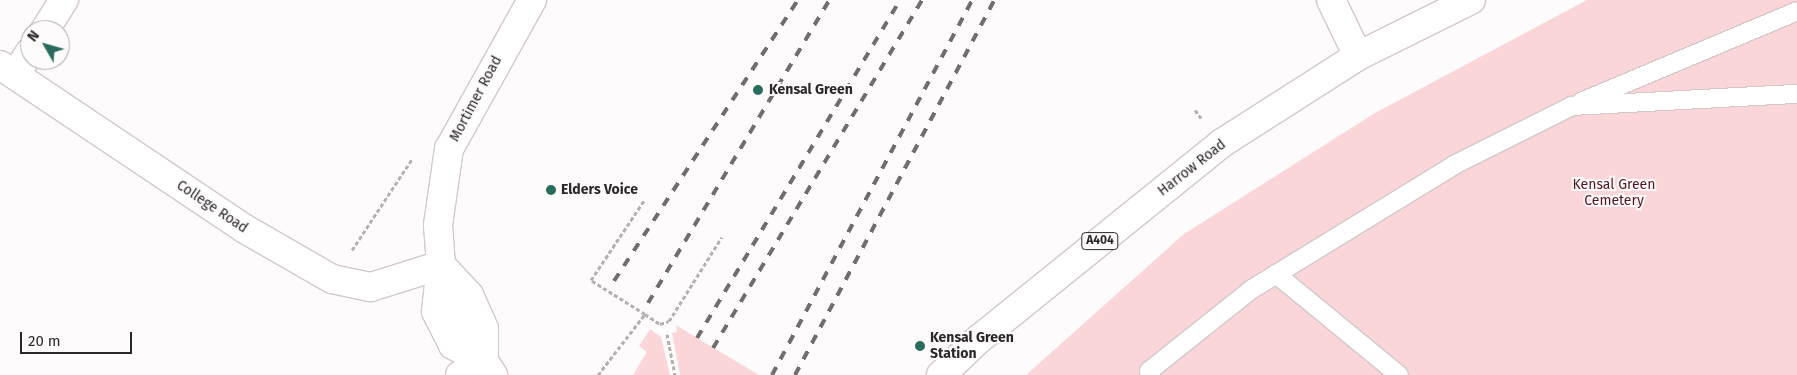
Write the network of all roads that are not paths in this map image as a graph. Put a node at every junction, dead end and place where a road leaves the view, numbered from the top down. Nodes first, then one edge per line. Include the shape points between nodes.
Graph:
1 (64, 0) edge
2 (532, 0) edge
3 (1331, 0) edge
4 (1470, 0) edge
5 (1797, 11) edge
6 (51, 20) edge
7 (1358, 56) junction
8 (20, 60) edge
9 (7, 70) edge
10 (1797, 94) edge
11 (1572, 106) junction
12 (441, 265) junction
13 (1276, 274) junction
14 (488, 368) edge
15 (460, 375) edge
16 (941, 375) edge
17 (1151, 375) edge
18 (1399, 375) edge

1 - 6 main road
2 - 12 main road, Mortimer Road via 449,149 438,225
3 - 7 main road
4 - 7 main road, Harrow Road / A404
5 - 11 lane
7 - 16 main road, Harrow Road / A404 via 1222,143 979,339
8 - 9 main road
9 - 12 main road, College Road via 245,229 332,279 371,287
10 - 11 lane
11 - 13 lane via 1454,165
12 - 14 main road via 469,295 484,328
12 - 14 main road via 436,311 453,345
13 - 17 lane via 1149,371
13 - 18 lane
14 - 15 main road

